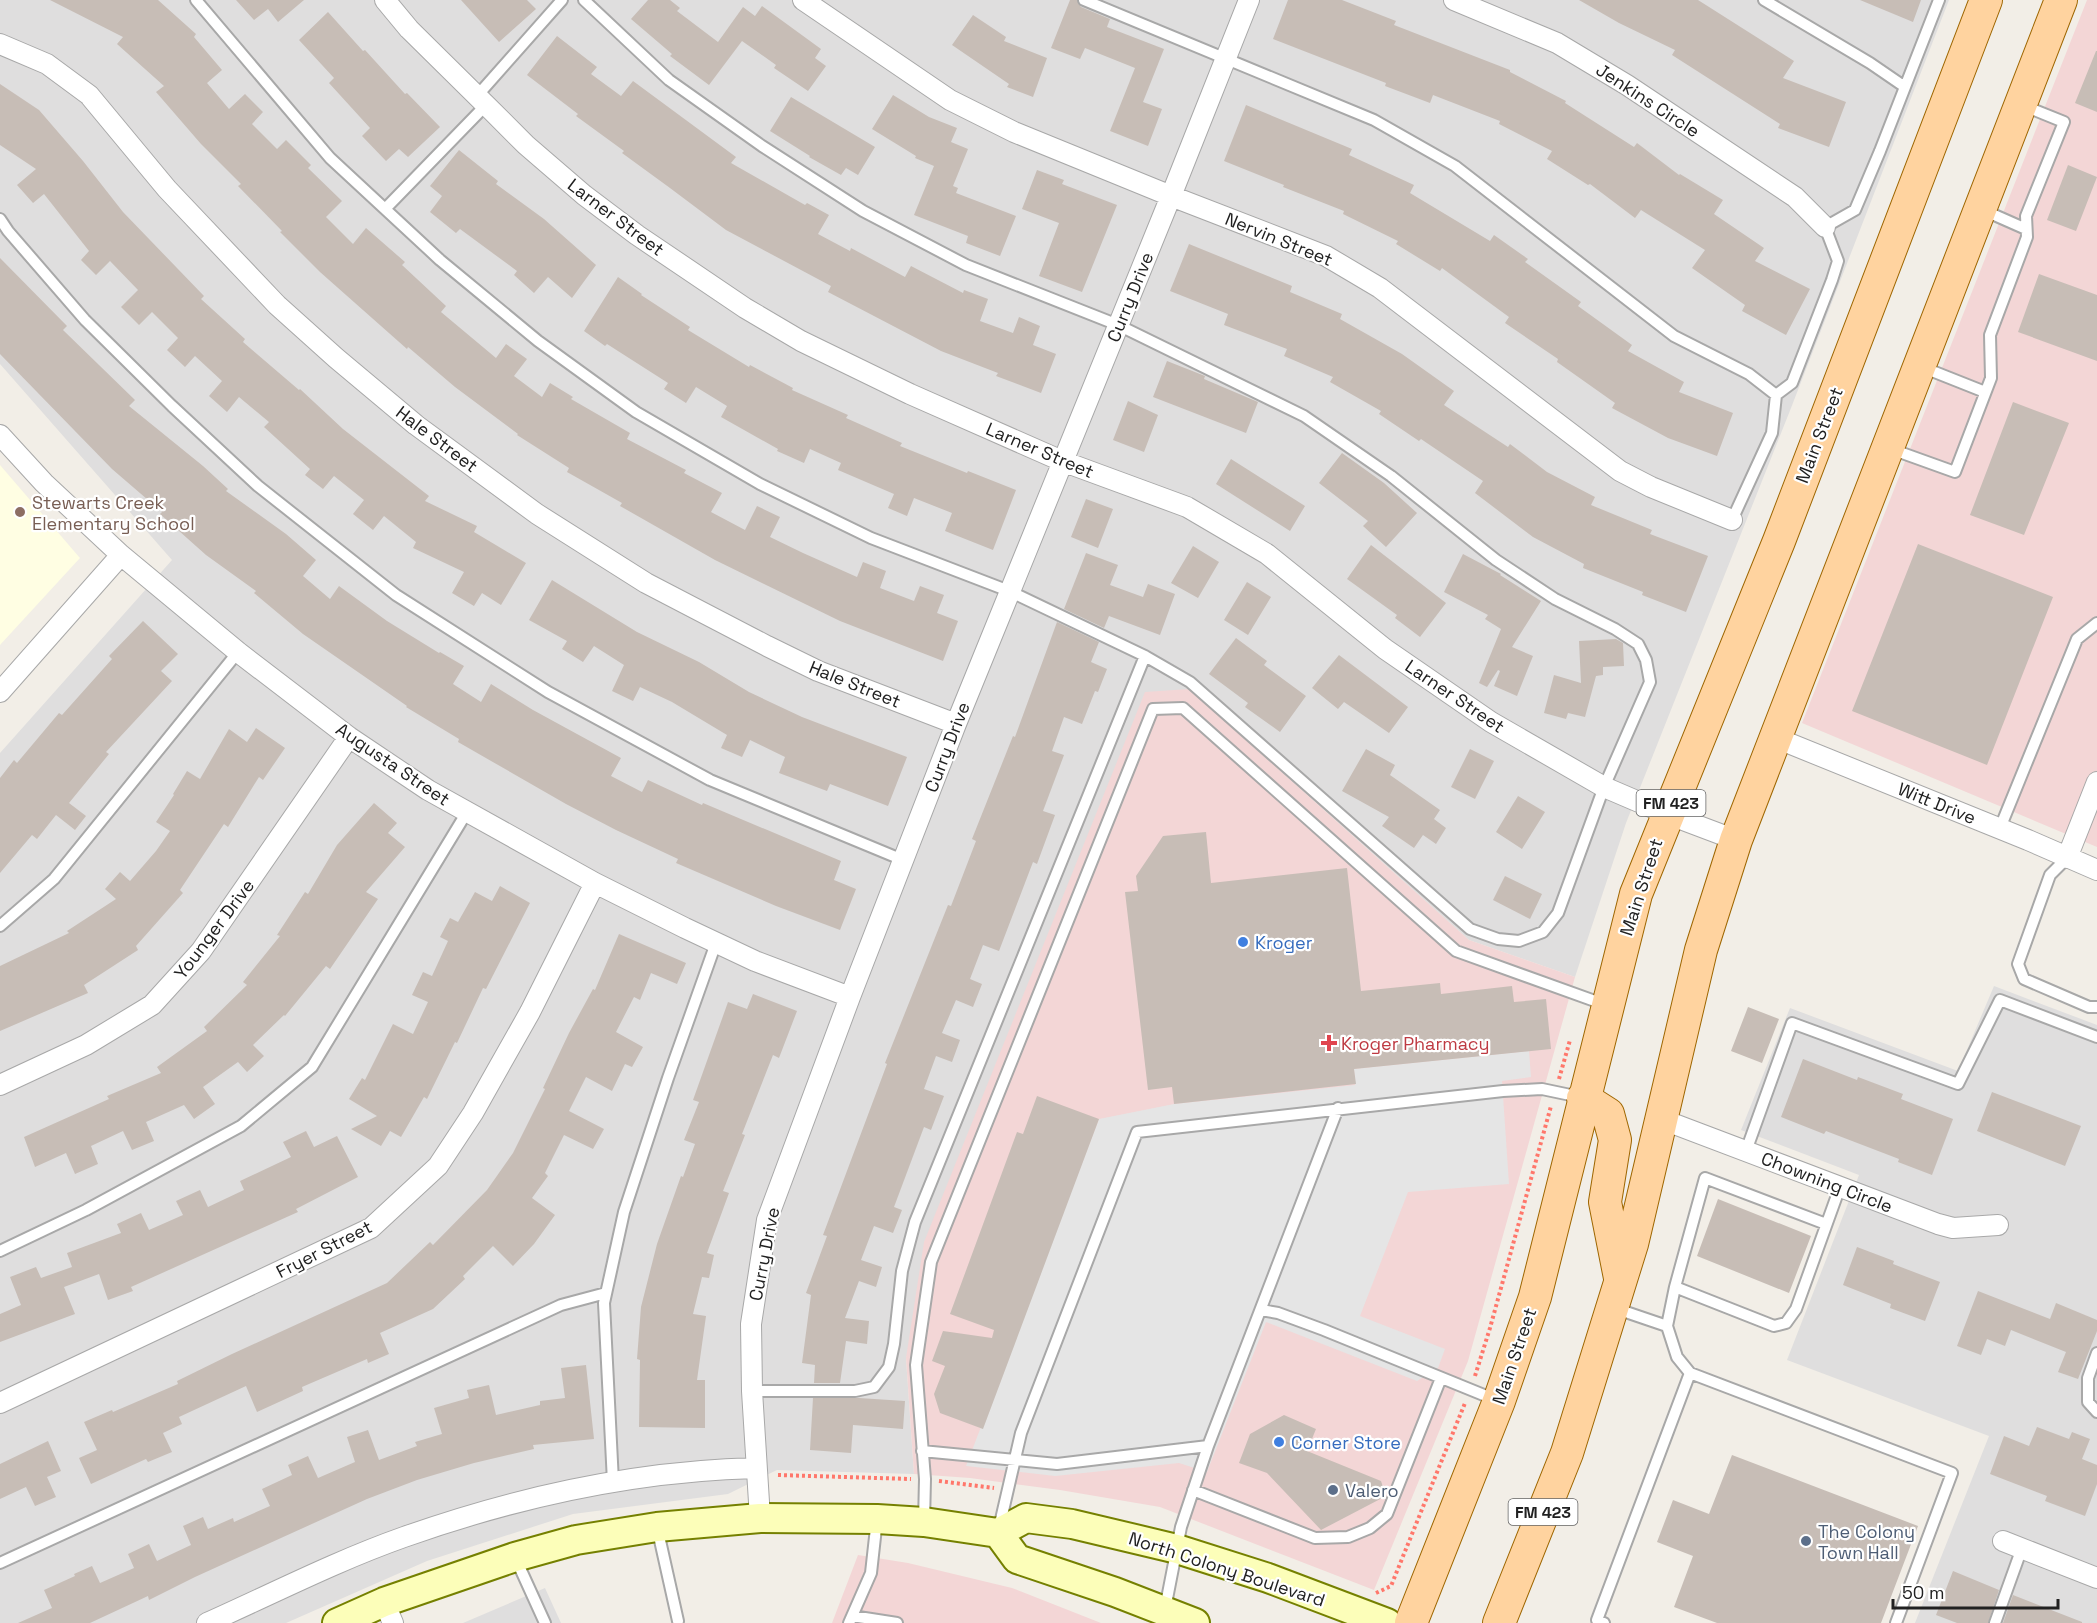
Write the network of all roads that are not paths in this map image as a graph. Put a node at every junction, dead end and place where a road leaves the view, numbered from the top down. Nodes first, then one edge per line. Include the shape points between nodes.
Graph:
1 (196, 0) edge
2 (386, 0) edge
3 (562, 0) edge
4 (584, 0) edge
5 (803, 0) edge
6 (1084, 0) edge
7 (1249, 0) edge
8 (1454, 0) edge
9 (1764, 0) edge
10 (1939, 0) edge
11 (1986, 0) edge
12 (2061, 0) edge
13 (0, 44) edge
14 (1225, 59) junction
15 (1905, 87) junction
16 (481, 100) junction
17 (2020, 105) junction
18 (1171, 196) junction
19 (385, 209) junction
20 (1980, 209) junction
21 (0, 219) edge
22 (1825, 227) junction
23 (2026, 229) junction
24 (1118, 325) junction
25 (1919, 366) junction
26 (1985, 392) junction
27 (1776, 395) junction
28 (0, 435) edge
29 (1888, 448) junction
30 (1062, 461) junction
31 (1732, 520) joint
32 (121, 555) junction
33 (1010, 591) junction
34 (2097, 623) edge
35 (238, 652) junction
36 (1145, 656) junction
37 (0, 692) edge
38 (956, 724) junction
39 (349, 736) junction
40 (1776, 738) junction
41 (2097, 782) edge
42 (1604, 787) junction
43 (467, 812) junction
44 (1666, 814) junction
45 (2000, 828) junction
46 (1737, 840) junction
47 (2067, 858) junction
48 (903, 860) junction
49 (2097, 870) edge
50 (595, 883) junction
51 (0, 926) edge
52 (716, 943) junction
53 (850, 997) junction
54 (1606, 1006) junction
55 (2097, 1007) edge
56 (2097, 1037) edge
57 (0, 1085) edge
58 (1570, 1094) junction
59 (1338, 1108) junction
60 (1661, 1119) junction
61 (1746, 1151) junction
62 (1840, 1188) junction
63 (1826, 1224) junction
64 (1998, 1225) dead end
65 (0, 1251) edge
66 (1675, 1287) junction
67 (606, 1293) junction
68 (1617, 1296) junction
69 (1261, 1310) junction
70 (1667, 1326) junction
71 (2097, 1353) edge
72 (1690, 1373) junction
73 (1441, 1378) junction
74 (752, 1391) junction
75 (1485, 1395) junction
76 (0, 1403) edge
77 (2097, 1412) edge
78 (1208, 1446) junction
79 (922, 1451) junction
80 (1014, 1460) junction
81 (756, 1468) junction
82 (613, 1482) junction
83 (1193, 1490) junction
84 (760, 1518) junction
85 (877, 1519) junction
86 (924, 1522) junction
87 (657, 1527) junction
88 (998, 1533) junction
89 (2003, 1541) dead end
90 (2022, 1548) junction
91 (1177, 1549) junction
92 (514, 1557) junction
93 (0, 1563) edge
94 (2097, 1578) edge
95 (388, 1612) edge
96 (1163, 1617) edge
97 (851, 1619) edge
98 (678, 1621) dead end
99 (207, 1623) edge
100 (337, 1623) edge
101 (545, 1623) edge
102 (897, 1623) edge
103 (1195, 1623) edge
104 (1387, 1623) edge
105 (1411, 1623) edge
106 (1499, 1623) edge
107 (1604, 1623) edge
108 (1896, 1623) edge
109 (1995, 1623) edge

1 - 19 lane via 330,158
2 - 16 street, Larner Street via 409,29
3 - 16 lane
4 - 24 lane via 669,80 762,146 864,210 966,264
5 - 18 street, Nervin Street via 950,100 1014,132
6 - 14 lane
7 - 14 street, Curry Drive
8 - 22 street, Jenkins Circle via 1557,43 1627,85 1795,197
9 - 15 lane
10 - 15 lane
11 - 44 main road, Main Street / FM 423 via 1779,541
12 - 17 main road, FM 423
13 - 38 street, Hale Street via 47,64 89,94 167,189 277,305 416,425 537,514 646,584 767,646 818,671
14 - 18 street, Curry Drive
14 - 27 lane via 1374,120 1455,166 1674,336 1749,374
15 - 22 lane via 1855,210
16 - 19 lane
16 - 30 street, Larner Street via 584,195 745,308 801,341 910,394
17 - 20 main road, FM 423
17 - 23 lane via 2064,122 2026,216
18 - 24 street, Curry Drive
18 - 31 street, Nervin Street via 1326,256 1380,288 1620,471
19 - 33 lane via 538,341 636,412 760,484 871,538
20 - 23 lane
20 - 25 main road, FM 423
21 - 48 lane via 85,320 172,406 258,486 396,595 548,692 710,780
22 - 27 lane via 1838,261 1792,383
23 - 26 lane via 2027,237 1990,335 1991,378
24 - 30 street, Curry Drive
24 - 42 lane via 1304,416 1391,476 1496,560 1555,599 1615,628 1638,644 1650,682
25 - 26 lane
25 - 29 main road, FM 423
26 - 29 lane via 1955,472
27 - 31 lane via 1772,433
28 - 32 street, Augusta Street via 44,483
29 - 40 main road, FM 423
30 - 33 street, Curry Drive
30 - 42 street, Larner Street via 1186,507 1267,554 1385,649 1491,722
32 - 35 street, Augusta Street
32 - 37 street
33 - 36 lane
33 - 38 street, Curry Drive
34 - 45 lane via 2077,639
35 - 39 street, Augusta Street
35 - 51 lane via 54,879
36 - 42 lane via 1190,682 1470,929 1498,939 1519,941 1543,932 1558,913
36 - 74 lane via 915,1222 902,1271 889,1367 874,1387 855,1391
38 - 48 street, Curry Drive
39 - 43 street, Augusta Street
39 - 57 street, Younger Drive via 201,951 152,1005 86,1045
40 - 45 street, Witt Drive
40 - 46 main road, FM 423
41 - 47 street
42 - 44 street, Larner Street
43 - 50 street, Augusta Street
43 - 65 lane via 312,1067 241,1126 86,1210
44 - 46 street, Larner Street
44 - 54 main road, Main Street / FM 423 via 1636,894
45 - 47 street, Witt Drive
46 - 60 main road, FM 423 via 1701,950
47 - 49 street, Witt Drive
47 - 55 lane via 2050,875 2018,964 2024,979
48 - 53 street, Curry Drive
50 - 52 street, Augusta Street
50 - 76 street, Fryer Street via 530,1012 473,1113 438,1166 372,1228
52 - 53 street, Augusta Street
52 - 67 lane via 624,1212
53 - 74 street, Curry Drive via 767,1220 751,1324
54 - 58 main road, Main Street / FM 423
54 - 79 lane via 1456,951 1183,708 1153,709 931,1262 916,1365
56 - 61 lane via 2000,1000 1958,1084 1792,1023
58 - 59 lane via 1542,1089 1503,1091
58 - 68 main road via 1608,1114 1615,1140 1605,1202
58 - 75 main road, Main Street / FM 423 via 1534,1297
59 - 69 lane
59 - 80 lane via 1137,1132
60 - 61 street, Chowning Circle
60 - 68 main road, FM 423
61 - 62 street, Chowning Circle
62 - 63 lane
62 - 64 street, Chowning Circle via 1953,1228
63 - 66 lane via 1796,1309 1786,1323 1774,1326
63 - 66 lane via 1705,1178
66 - 70 lane
67 - 82 lane
67 - 93 lane via 550,1310
68 - 70 lane
68 - 106 main road, FM 423 via 1567,1453
69 - 73 lane via 1324,1330
69 - 78 lane
70 - 72 lane via 1677,1357
71 - 77 lane via 2088,1378 2088,1402
72 - 107 lane via 1597,1620
72 - 108 lane via 1952,1473
73 - 75 lane
73 - 83 lane via 1387,1514 1370,1528 1348,1537 1315,1538
74 - 81 street, Curry Drive
75 - 105 main road, Main Street / FM 423
78 - 80 lane via 1057,1464
78 - 83 lane
79 - 80 lane
79 - 86 lane
80 - 88 lane
81 - 82 street via 678,1472
81 - 84 street, Curry Drive
82 - 99 street via 500,1506 403,1537
83 - 91 lane
84 - 85 main road
84 - 87 main road
85 - 86 main road
85 - 97 lane via 871,1573
86 - 88 main road
87 - 92 main road via 576,1540
87 - 98 lane
88 - 91 main road, North Colony Boulevard via 1026,1518 1072,1524
88 - 96 main road via 1017,1559 1115,1592
89 - 90 street
90 - 94 street
90 - 109 lane
91 - 96 lane
91 - 104 main road, North Colony Boulevard
92 - 95 main road
92 - 101 lane
95 - 100 main road
96 - 103 main road
97 - 102 lane

